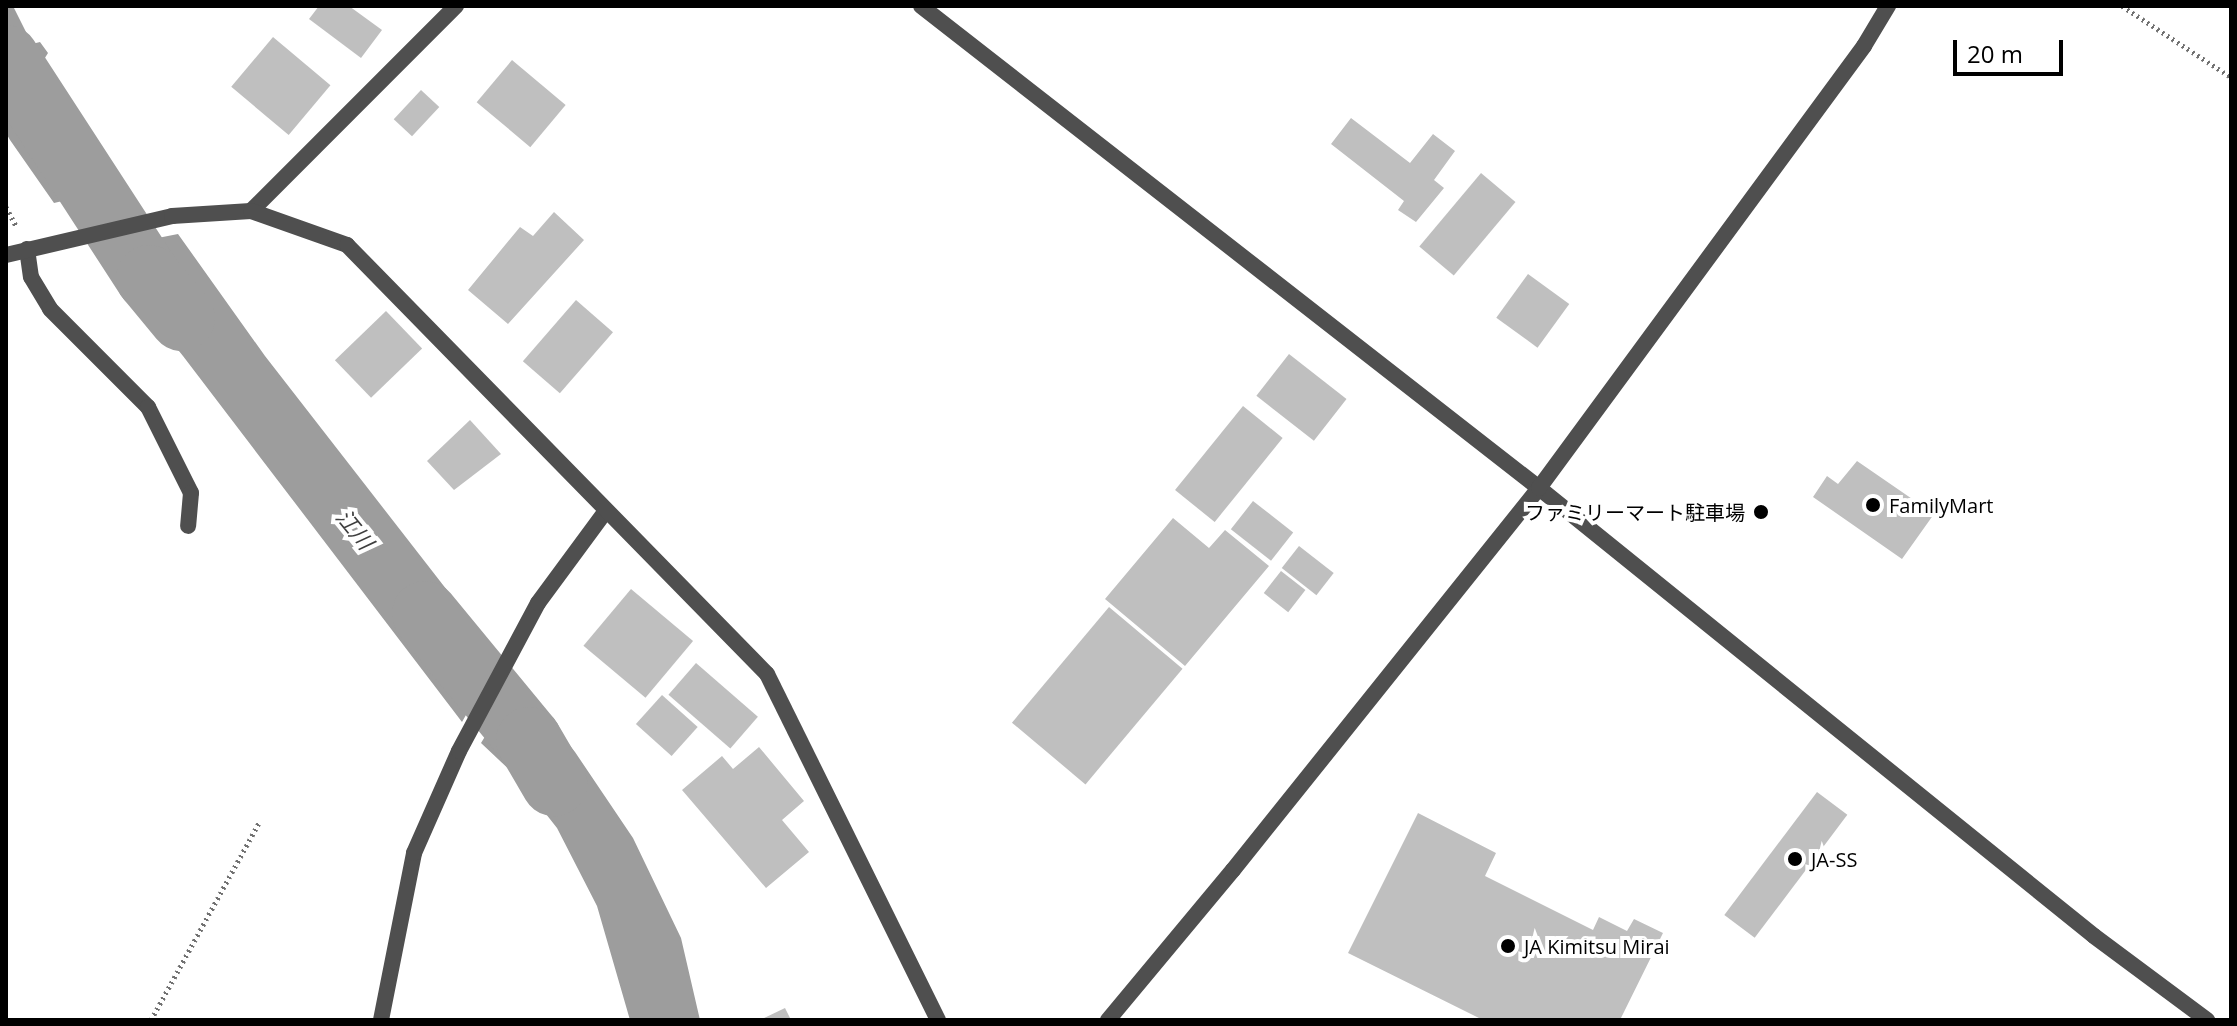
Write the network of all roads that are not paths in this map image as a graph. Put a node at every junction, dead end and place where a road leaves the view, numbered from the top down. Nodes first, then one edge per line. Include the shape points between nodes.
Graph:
1 (456, 6) edge
2 (921, 6) edge
3 (1888, 6) edge
4 (251, 211) junction
5 (27, 249) junction
6 (6, 255) edge
7 (1539, 488) junction
8 (605, 512) junction
9 (188, 526) dead end
10 (381, 1020) edge
11 (938, 1020) edge
12 (1108, 1020) edge
13 (2207, 1020) edge

1 - 4 street
2 - 7 street
3 - 7 street via 1864,46
4 - 5 street via 172,216
4 - 8 street via 347,245
5 - 6 street
5 - 9 street via 31,277 50,309 148,407 191,493
7 - 12 street
7 - 13 street via 2094,936
8 - 10 street via 538,603 459,751 414,853
8 - 11 street via 767,674

